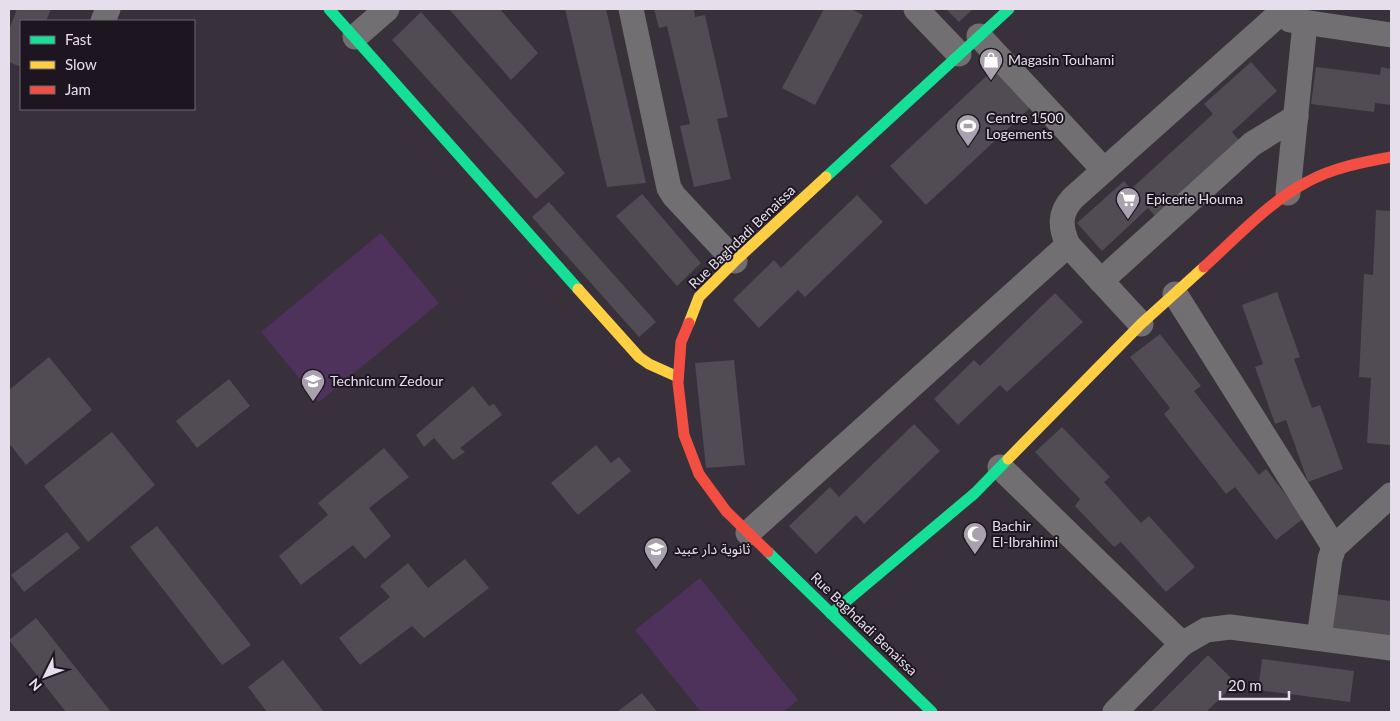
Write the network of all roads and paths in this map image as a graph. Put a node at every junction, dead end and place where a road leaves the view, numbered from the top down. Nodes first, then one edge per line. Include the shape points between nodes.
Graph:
1 (329, 9) edge
2 (387, 9) edge
3 (631, 9) edge
4 (916, 9) edge
5 (1009, 9) edge
6 (1288, 17) edge
7 (1391, 35) edge
8 (979, 36) junction
9 (355, 37) junction
10 (959, 54) junction
11 (1296, 118) junction
12 (1391, 157) edge
13 (1104, 170) junction
14 (1288, 193) junction
15 (1068, 245) junction
16 (735, 261) junction
17 (1101, 281) junction
18 (1174, 294) junction
19 (1141, 324) junction
20 (678, 377) junction
21 (1000, 467) junction
22 (1391, 495) edge
23 (748, 533) junction
24 (1334, 548) junction
25 (831, 614) junction
26 (1318, 638) junction
27 (1182, 644) junction
28 (1391, 648) edge
29 (932, 712) edge
30 (1115, 712) edge

1 - 9 street
2 - 9 street
3 - 16 street via 669,188
4 - 10 street
5 - 8 street, Rue Baghdadi Benaissa
6 - 7 street
6 - 11 street
6 - 13 street
8 - 10 street, Rue Baghdadi Benaissa
8 - 13 street
9 - 20 street via 639,357
10 - 16 street, Rue Baghdadi Benaissa
11 - 14 street
11 - 17 street via 1252,144
12 - 14 street via 1355,164 1308,181
13 - 15 street via 1064,209 1062,232
14 - 18 street
15 - 17 street
15 - 23 street
16 - 20 street, Rue Baghdadi Benaissa via 698,298 681,342
17 - 19 street
18 - 19 street
18 - 24 street
19 - 21 street
20 - 23 street, Rue Baghdadi Benaissa via 684,435 699,474 726,511
21 - 25 street
21 - 27 street
22 - 24 street
23 - 25 street, Rue Baghdadi Benaissa
24 - 26 street
25 - 29 street, Rue Baghdadi Benaissa
26 - 27 street via 1230,627 1206,630
26 - 28 street
27 - 30 street

